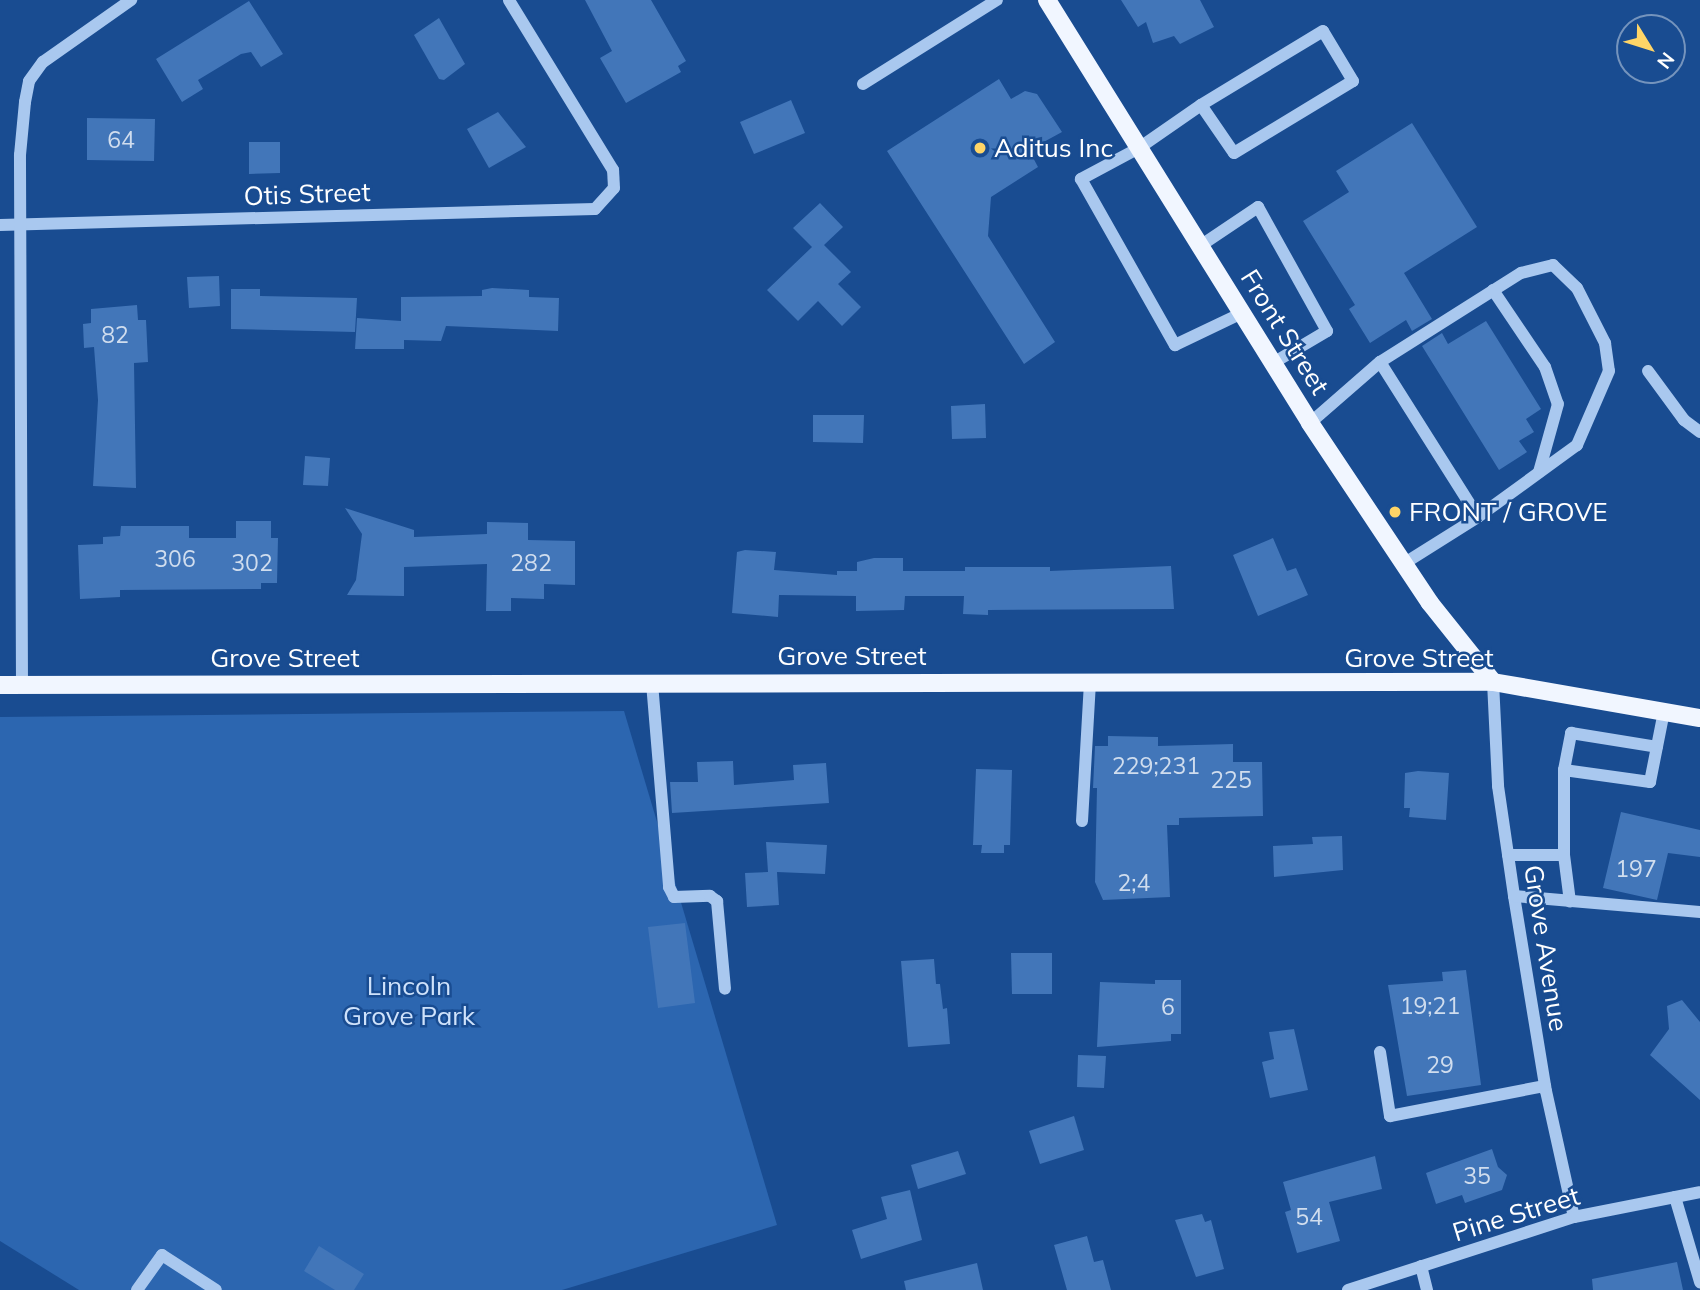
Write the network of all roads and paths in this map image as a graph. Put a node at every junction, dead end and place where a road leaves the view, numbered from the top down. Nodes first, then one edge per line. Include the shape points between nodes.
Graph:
1 (131, 0) edge
2 (509, 0) edge
3 (997, 0) edge
4 (1047, 0) edge
5 (863, 84) dead end
6 (1201, 106) junction
7 (1139, 148) junction
8 (0, 225) edge
9 (20, 225) junction
10 (1200, 246) junction
11 (1493, 290) junction
12 (1242, 313) junction
13 (1380, 362) junction
14 (1273, 363) junction
15 (1648, 371) dead end
16 (1310, 423) junction
17 (1700, 432) edge
18 (1539, 473) junction
19 (1478, 517) junction
20 (1404, 564) junction
21 (1493, 682) junction
22 (1090, 683) junction
23 (652, 684) junction
24 (0, 685) edge
25 (23, 685) junction
26 (1664, 711) junction
27 (1700, 718) edge
28 (1657, 747) junction
29 (1564, 769) junction
30 (1082, 821) dead end
31 (1508, 855) junction
32 (1564, 855) junction
33 (1514, 896) junction
34 (1570, 902) junction
35 (1700, 912) edge
36 (725, 989) dead end
37 (1380, 1052) dead end
38 (1545, 1086) junction
39 (1700, 1192) edge
40 (1675, 1197) junction
41 (1574, 1217) junction
42 (1421, 1266) junction
43 (1700, 1283) edge
44 (137, 1290) edge
45 (216, 1290) edge
46 (1348, 1290) edge
47 (1427, 1290) edge

1 - 9 street via 60,48 29,80 20,155
2 - 9 street, Otis Street via 613,170 614,188 594,209
3 - 5 street
4 - 7 main road, Front Street
6 - 6 street via 1323,31 1353,81 1234,153
6 - 7 street
7 - 10 main road, Front Street
7 - 12 street via 1081,179 1175,345
8 - 9 street, Otis Street
9 - 25 street
10 - 12 main road, Front Street
10 - 14 street via 1258,207 1327,331
11 - 13 street
11 - 18 street via 1545,368 1558,404
11 - 18 street via 1521,273 1553,265 1577,289 1605,343 1609,371 1577,445
12 - 14 main road, Front Street
13 - 16 street
13 - 19 street
14 - 16 main road, Front Street
15 - 17 street via 1684,420
16 - 20 main road, Front Street
18 - 19 street
19 - 20 street
20 - 21 main road, Front Street
21 - 22 main road, Grove Street
21 - 26 main road, Grove Street
21 - 31 street, Grove Avenue via 1498,786
22 - 23 main road, Grove Street
22 - 30 street
23 - 25 main road, Grove Street
23 - 36 street via 669,887 674,897 710,896 717,901
24 - 25 main road, Grove Street
26 - 27 main road, Grove Street
26 - 28 street
28 - 29 street via 1650,782
28 - 29 street via 1572,733
29 - 32 street
31 - 32 street
31 - 33 street, Grove Avenue
32 - 34 street
33 - 34 street
33 - 38 street, Grove Avenue
34 - 35 street
37 - 38 street via 1390,1116
38 - 41 street, Grove Avenue
39 - 40 street, Pine Street
40 - 41 street, Pine Street
40 - 43 street
41 - 42 street, Pine Street
42 - 46 street, Pine Street
42 - 47 street
44 - 45 street via 162,1255

